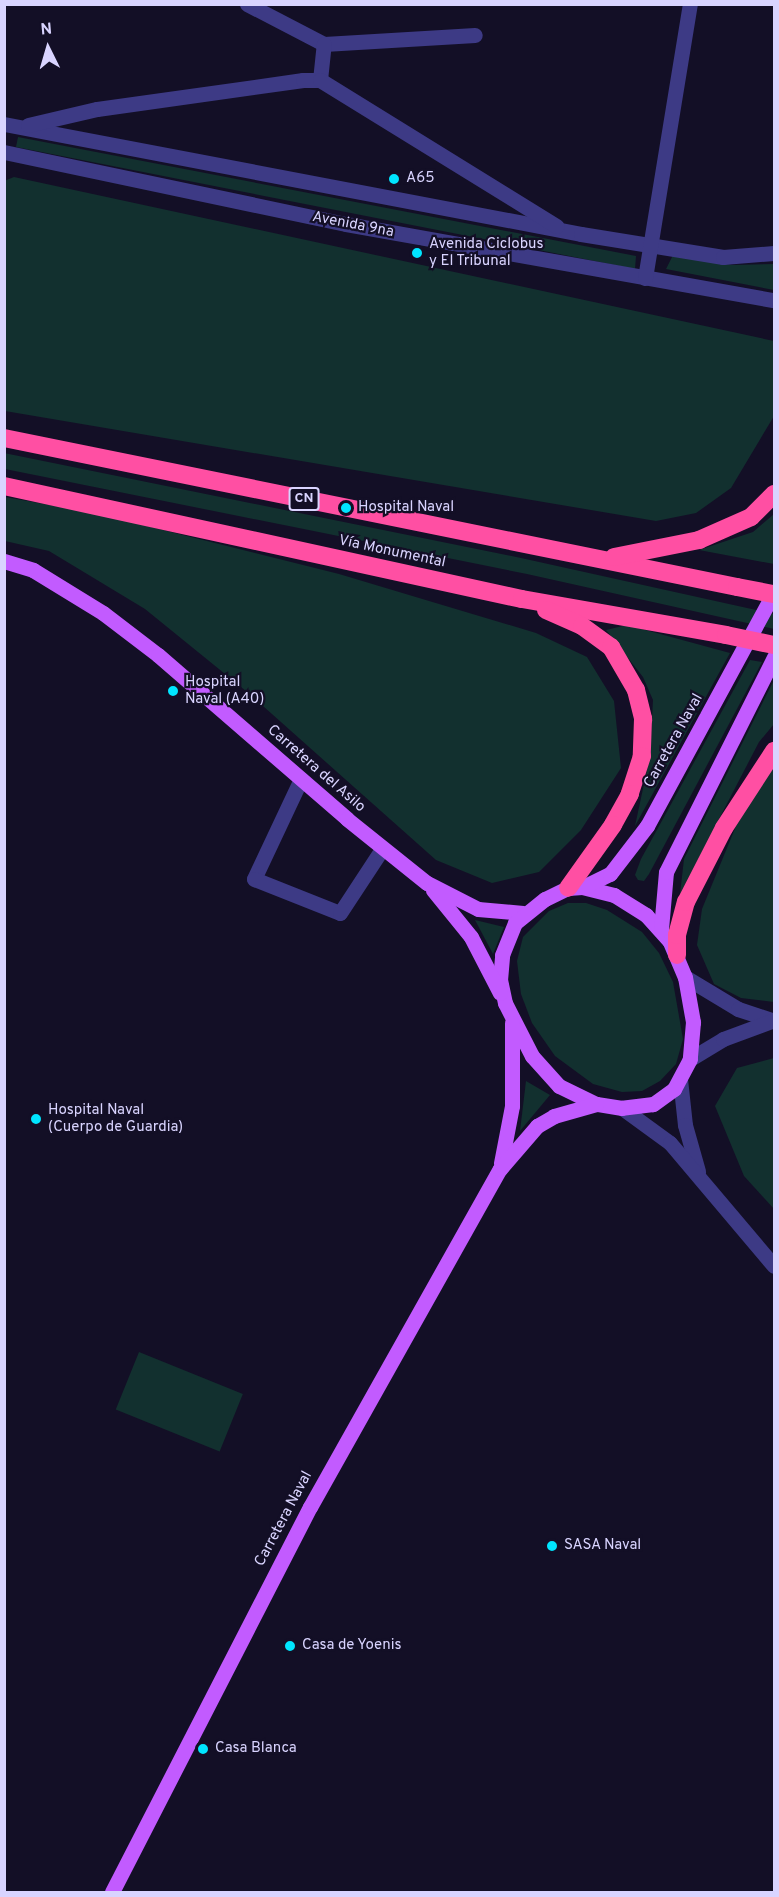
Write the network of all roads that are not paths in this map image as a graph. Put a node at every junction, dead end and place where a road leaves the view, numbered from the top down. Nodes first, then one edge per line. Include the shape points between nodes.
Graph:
1 (247, 4) edge
2 (690, 4) edge
3 (475, 35) dead end
4 (324, 44) junction
5 (320, 80) junction
6 (4, 124) edge
7 (22, 127) junction
8 (4, 152) edge
9 (564, 231) junction
10 (652, 244) junction
11 (774, 253) edge
12 (645, 278) junction
13 (774, 300) edge
14 (4, 438) edge
15 (4, 486) edge
16 (774, 494) edge
17 (603, 559) junction
18 (4, 561) edge
19 (774, 593) edge
20 (522, 599) junction
21 (774, 645) edge
22 (774, 657) edge
23 (774, 751) edge
24 (301, 779) junction
25 (382, 849) junction
26 (427, 883) junction
27 (575, 888) junction
28 (523, 913) junction
29 (661, 929) junction
30 (677, 955) junction
31 (685, 977) junction
32 (505, 1003) junction
33 (512, 1018) junction
34 (773, 1020) edge
35 (690, 1059) junction
36 (680, 1079) junction
37 (596, 1104) junction
38 (622, 1108) junction
39 (500, 1169) junction
40 (705, 1187) junction
41 (774, 1266) edge
42 (112, 1893) edge

1 - 4 street
2 - 10 street
3 - 4 street
4 - 5 street
5 - 7 street via 97,109
5 - 9 street
6 - 7 street
7 - 9 street
8 - 12 street, Avenida 9na via 357,227
9 - 10 street
10 - 11 street via 723,257
10 - 12 street
12 - 13 street, Avenida 9na
14 - 17 highway, CN
15 - 20 highway, Vía Monumental
16 - 17 highway via 751,518 699,540
17 - 19 highway, CN, bridge
18 - 24 main road, Carretera del Asilo via 33,570 103,613 158,655
19 - 27 main road, Carretera Naval via 647,826 610,874
20 - 21 highway, Vía Monumental, bridge
20 - 27 highway via 582,626 611,647 636,690 643,719 642,756 630,794
22 - 29 main road via 666,872
23 - 30 highway via 724,828 686,902 677,935
24 - 25 main road, Carretera del Asilo
24 - 25 street via 254,879 340,913
25 - 26 main road, Carretera del Asilo
26 - 28 main road, Carretera del Asilo via 478,909
26 - 32 main road, Carretera del Asilo via 471,937
27 - 28 main road
27 - 29 main road via 603,891 630,903
28 - 32 main road via 509,932 502,955 500,980
29 - 30 main road
30 - 31 main road
31 - 34 street via 738,1009
31 - 35 main road via 693,1022
32 - 33 main road
33 - 37 main road via 545,1074
33 - 39 main road, Carretera Naval via 512,1106
34 - 35 street via 723,1039
35 - 36 main road
36 - 38 main road via 666,1097 653,1104
36 - 40 street via 687,1134
37 - 38 main road
37 - 39 main road, Carretera Naval via 554,1116 537,1126
38 - 40 street via 670,1143
39 - 42 main road, Carretera Naval via 310,1507
40 - 41 street

